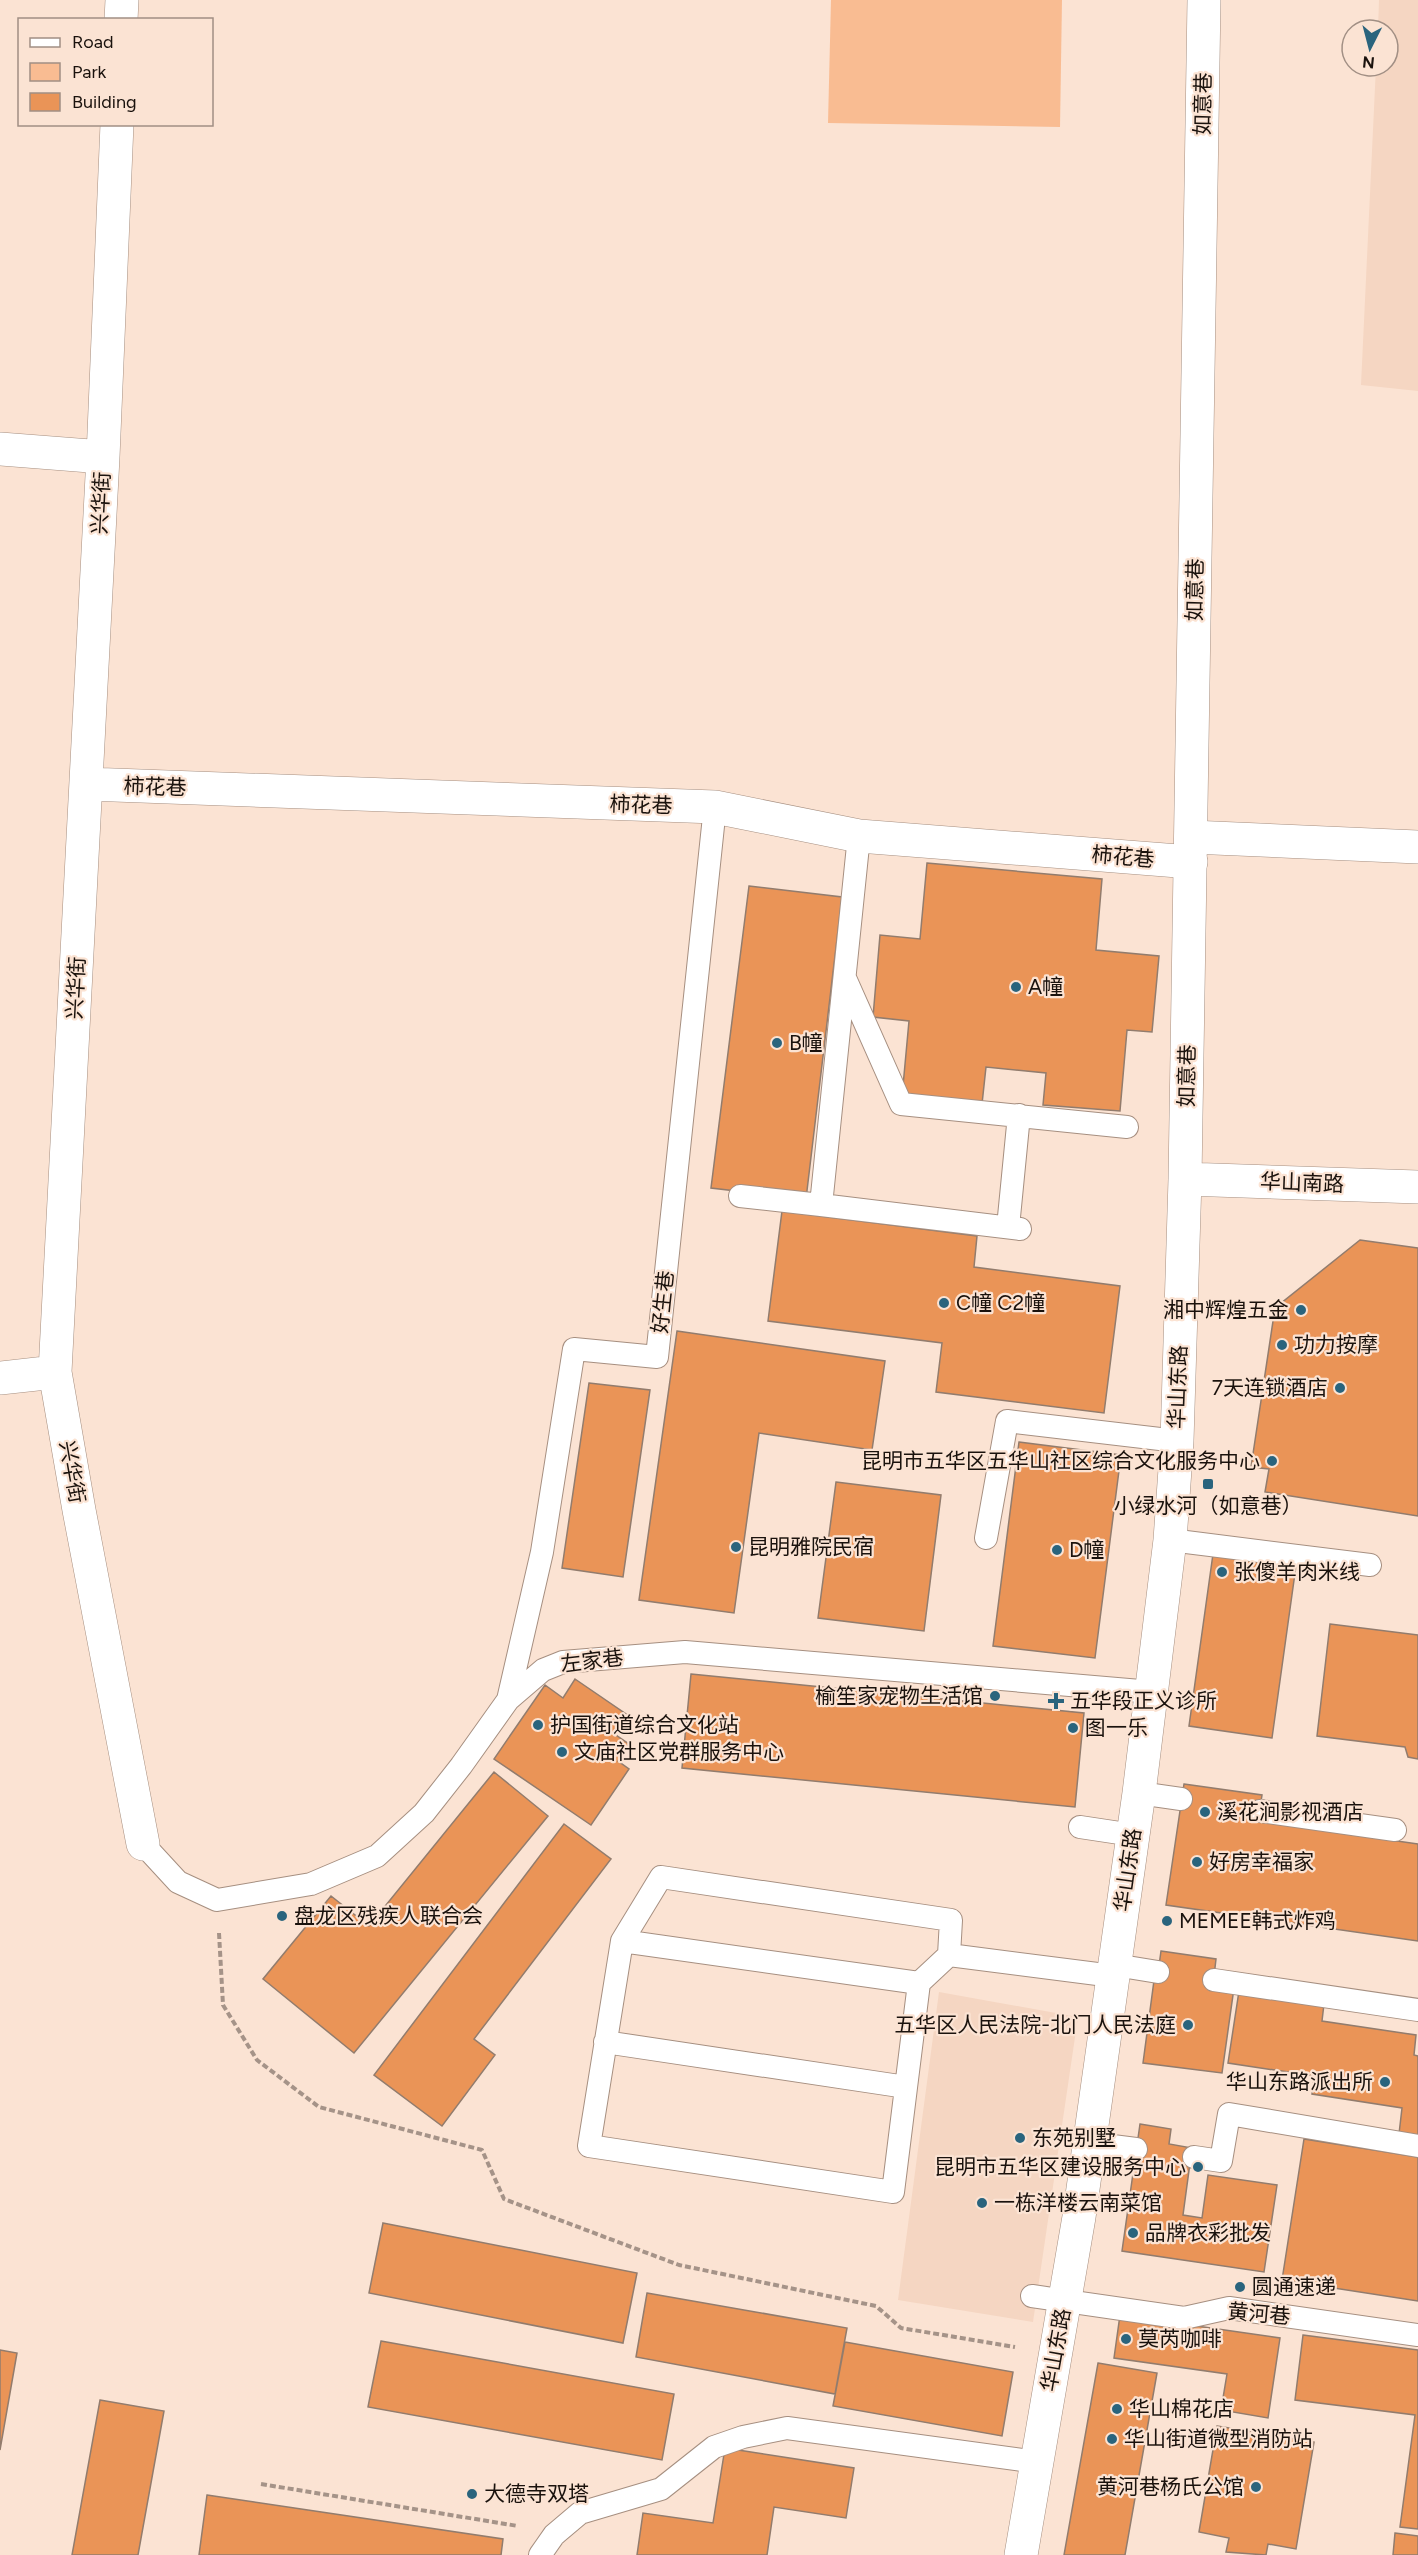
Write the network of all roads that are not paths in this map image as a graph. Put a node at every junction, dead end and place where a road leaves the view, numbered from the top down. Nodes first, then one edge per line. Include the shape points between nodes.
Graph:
1 (122, 0) edge
2 (1204, 0) edge
3 (121, 18) edge
4 (117, 126) edge
5 (0, 449) edge
6 (103, 457) junction
7 (87, 784) junction
8 (715, 807) junction
9 (859, 836) junction
10 (1418, 846) edge
11 (1191, 849) junction
12 (844, 976) junction
13 (1019, 1115) junction
14 (1127, 1126) dead end
15 (1185, 1179) junction
16 (1418, 1188) edge
17 (740, 1196) dead end
18 (821, 1205) junction
19 (55, 1372) junction
20 (0, 1378) edge
21 (1177, 1440) junction
22 (986, 1538) dead end
23 (1170, 1540) junction
24 (1370, 1565) dead end
25 (1152, 1692) junction
26 (508, 1700) junction
27 (1139, 1793) junction
28 (1181, 1799) dead end
29 (1260, 1811) dead end
30 (1080, 1827) dead end
31 (1395, 1830) dead end
32 (1133, 1835) junction
33 (142, 1844) joint
34 (622, 1941) junction
35 (949, 1955) junction
36 (1114, 1970) junction
37 (1158, 1972) dead end
38 (1214, 1980) dead end
39 (919, 1983) junction
40 (1418, 2010) edge
41 (605, 2042) junction
42 (906, 2087) junction
43 (1089, 2143) junction
44 (1418, 2146) edge
45 (1136, 2149) dead end
46 (1194, 2157) dead end
47 (1032, 2296) dead end
48 (1065, 2301) junction
49 (1418, 2335) edge
50 (1037, 2462) junction
51 (540, 2555) edge
52 (1021, 2555) edge

1 - 3 street
2 - 11 street, 如意巷
4 - 6 street, 兴华街
5 - 6 street
6 - 7 street, 兴华街
7 - 8 street, 柿花巷
7 - 19 street, 兴华街
8 - 9 street, 柿花巷
8 - 26 lane, 好生巷 via 657,1357 574,1349 542,1551
9 - 11 street, 柿花巷
9 - 12 lane
10 - 11 street, 柿花巷
11 - 15 street, 如意巷
12 - 13 lane via 901,1104
12 - 18 lane
13 - 14 lane
13 - 18 lane via 1014,1228
15 - 16 street, 华山南路
15 - 21 street, 华山东路
17 - 18 lane
19 - 20 street
19 - 33 street, 兴华街
21 - 22 lane via 1007,1421
21 - 23 street, 华山东路
23 - 24 lane
23 - 25 street, 华山东路
25 - 26 lane, 左家巷 via 685,1652 563,1662 543,1670
25 - 27 street, 华山东路
26 - 33 lane, 左家巷 via 424,1813 376,1856 311,1884 217,1900 178,1882
27 - 28 lane
27 - 32 street, 华山东路
29 - 31 lane
30 - 32 lane
32 - 36 street, 华山东路
34 - 35 lane via 661,1877 951,1920
34 - 39 lane
34 - 41 lane
35 - 36 lane
35 - 39 lane
36 - 37 lane
36 - 43 street, 华山东路
38 - 40 lane
39 - 42 lane
41 - 42 lane
41 - 42 lane via 589,2146 893,2192
43 - 45 lane
43 - 48 street, 华山东路
44 - 46 lane via 1229,2114 1221,2162
47 - 48 lane, 黄河巷
48 - 49 lane, 黄河巷 via 1184,2318 1229,2308
48 - 50 street, 华山东路
50 - 51 lane via 787,2428 714,2447 661,2489 580,2513 554,2535
50 - 52 street, 华山东路

